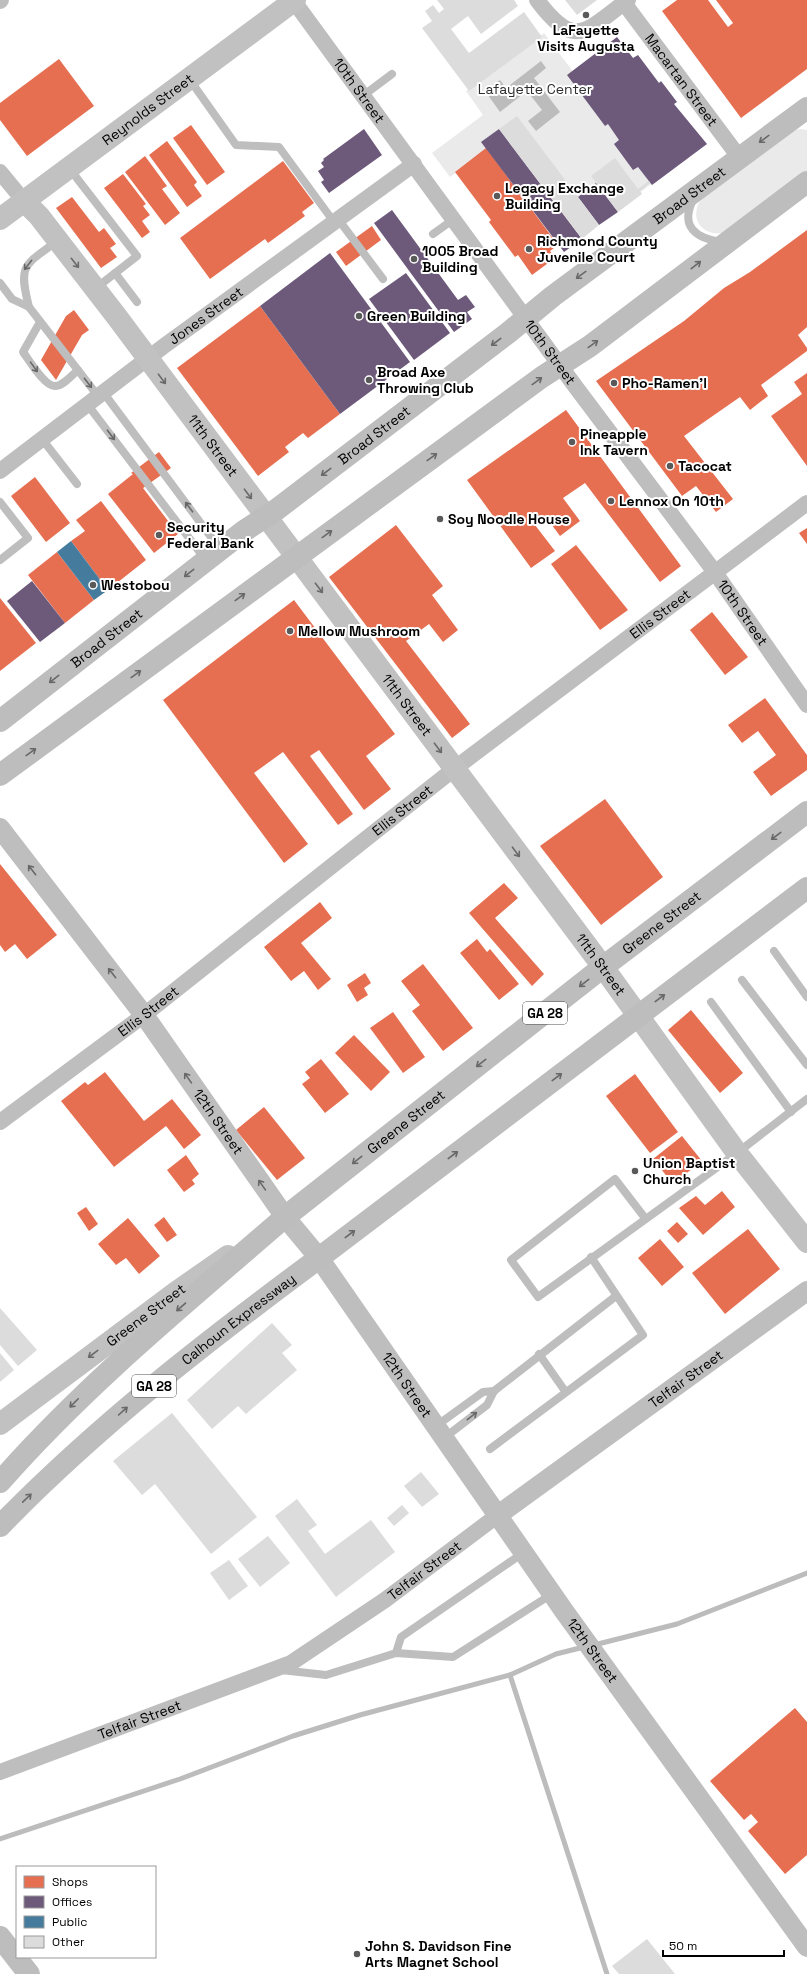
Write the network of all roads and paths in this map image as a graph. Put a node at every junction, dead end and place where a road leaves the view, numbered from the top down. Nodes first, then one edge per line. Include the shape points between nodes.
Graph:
1 (294, 0) edge
2 (537, 0) edge
3 (624, 1) edge
4 (392, 74) dead end
5 (189, 79) junction
6 (364, 95) junction
7 (797, 118) edge
8 (739, 157) junction
9 (414, 164) junction
10 (69, 168) junction
11 (0, 172) edge
12 (807, 182) edge
13 (700, 187) junction
14 (24, 201) junction
15 (0, 219) edge
16 (454, 219) junction
17 (336, 221) junction
18 (433, 234) dead end
19 (58, 240) junction
20 (725, 243) junction
21 (115, 273) junction
22 (383, 279) dead end
23 (0, 283) edge
24 (95, 289) junction
25 (137, 302) dead end
26 (29, 306) junction
27 (526, 318) junction
28 (40, 322) junction
29 (147, 359) junction
30 (560, 365) junction
31 (78, 370) junction
32 (96, 397) junction
33 (42, 439) junction
34 (0, 471) edge
35 (77, 484) dead end
36 (0, 502) edge
37 (807, 503) edge
38 (266, 517) junction
39 (214, 555) junction
40 (296, 557) junction
41 (0, 560) edge
42 (714, 571) junction
43 (807, 704) edge
44 (0, 720) edge
45 (454, 769) junction
46 (0, 775) edge
47 (807, 812) edge
48 (0, 828) edge
49 (807, 888) edge
50 (774, 951) dead end
51 (603, 968) junction
52 (742, 980) dead end
53 (807, 997) edge
54 (711, 1002) dead end
55 (144, 1015) junction
56 (638, 1015) junction
57 (807, 1065) edge
58 (807, 1099) edge
59 (791, 1112) junction
60 (0, 1122) edge
61 (737, 1153) junction
62 (284, 1217) junction
63 (644, 1218) junction
64 (807, 1242) edge
65 (591, 1257) junction
66 (318, 1258) junction
67 (807, 1291) edge
68 (616, 1296) junction
69 (539, 1354) junction
70 (494, 1391) junction
71 (565, 1391) junction
72 (0, 1424) edge
73 (440, 1432) junction
74 (490, 1448) dead end
75 (0, 1482) edge
76 (498, 1515) junction
77 (0, 1526) edge
78 (523, 1552) junction
79 (552, 1594) junction
80 (396, 1653) junction
81 (274, 1669) junction
82 (0, 1772) edge
83 (0, 1937) edge
84 (807, 1947) edge
85 (16, 1957) edge
86 (16, 1958) edge
87 (29, 1974) edge

1 - 5 main road, Reynolds Street
1 - 6 street, 10th Street
2 - 3 street via 555,23 572,32 588,29
3 - 8 street, Macartan Street
4 - 6 lane
5 - 10 main road, Reynolds Street
5 - 17 lane via 236,145 279,147
6 - 9 street, 10th Street
7 -> 8 main road, Broad Street
8 - 13 main road, Broad Street
9 - 16 street, 10th Street
9 - 17 street, Jones Street
10 - 14 main road, Reynolds Street
10 - 21 lane via 137,256
11 - 14 street, 11th Street
12 - 20 main road
13 - 20 lane via 688,211 690,225 701,236
13 -> 27 main road, Broad Street
14 - 15 main road, Reynolds Street
14 - 19 main road, 11th Street
16 - 18 lane
16 - 27 street, 10th Street
17 - 22 lane
17 - 29 street, Jones Street
19 -> 24 main road, 11th Street
19 -> 26 lane via 28,264 24,271 22,279
30 -> 20 main road via 590,346
21 - 24 lane
21 - 25 lane
23 - 26 lane via 12,299
24 - 29 main road, 11th Street
26 - 28 lane
27 - 30 street, 10th Street
27 -> 38 main road, Broad Street
28 - 31 lane
28 -> 31 lane via 23,352 44,380 49,385 61,384
29 - 32 street, Jones Street
29 -> 38 main road, 11th Street
40 -> 30 main road
30 - 42 street, 10th Street
31 -> 32 lane
32 - 33 street, Jones Street
39 -> 32 lane
32 -> 39 lane
33 - 34 street, Jones Street
33 - 35 lane
36 - 41 lane via 28,538
37 - 42 street, Ellis Street
38 - 39 main road, Broad Street
38 - 40 main road, 11th Street
39 -> 44 main road, Broad Street
40 -> 45 main road, 11th Street
46 -> 40 main road
42 - 43 street, 10th Street
42 - 45 street, Ellis Street
45 -> 51 main road, 11th Street
45 - 55 street, Ellis Street
47 -> 51 main road, Greene Street / GA 28
55 -> 48 street, 12th Street
56 -> 49 main road, GA 28
50 - 53 lane
51 - 56 main road, 11th Street
51 -> 62 main road, Greene Street / GA 28
52 - 57 lane
54 - 59 lane
55 - 60 street, Ellis Street
62 -> 55 street, 12th Street
56 - 61 main road, 11th Street
66 -> 56 main road, GA 28
58 - 59 lane
59 - 61 lane
61 - 63 lane
61 - 64 main road, 11th Street
62 - 66 street, 12th Street
62 -> 72 main road, Greene Street via 174,1293
62 -> 75 main road, GA 28 via 106,1372
63 - 65 lane
63 - 65 lane via 615,1179 511,1260 538,1296
65 - 68 lane
66 - 73 street, 12th Street
77 -> 66 main road, Calhoun Expressway / GA 28 via 28,1497 132,1403
67 - 76 street, Telfair Street
68 - 69 lane
68 - 71 lane via 643,1335
69 - 70 lane
69 - 71 lane
70 - 73 lane via 483,1392
73 -> 70 lane via 487,1405
71 - 74 lane
73 - 76 street, 12th Street
76 - 78 street, 12th Street
76 - 81 street, Telfair Street via 385,1600 291,1663
78 - 79 street, 12th Street
78 - 80 lane via 401,1637
79 - 80 lane via 453,1657
79 - 84 street, 12th Street
80 - 81 lane via 326,1675
81 - 82 street, Telfair Street
83 - 85 main road
86 - 87 main road

